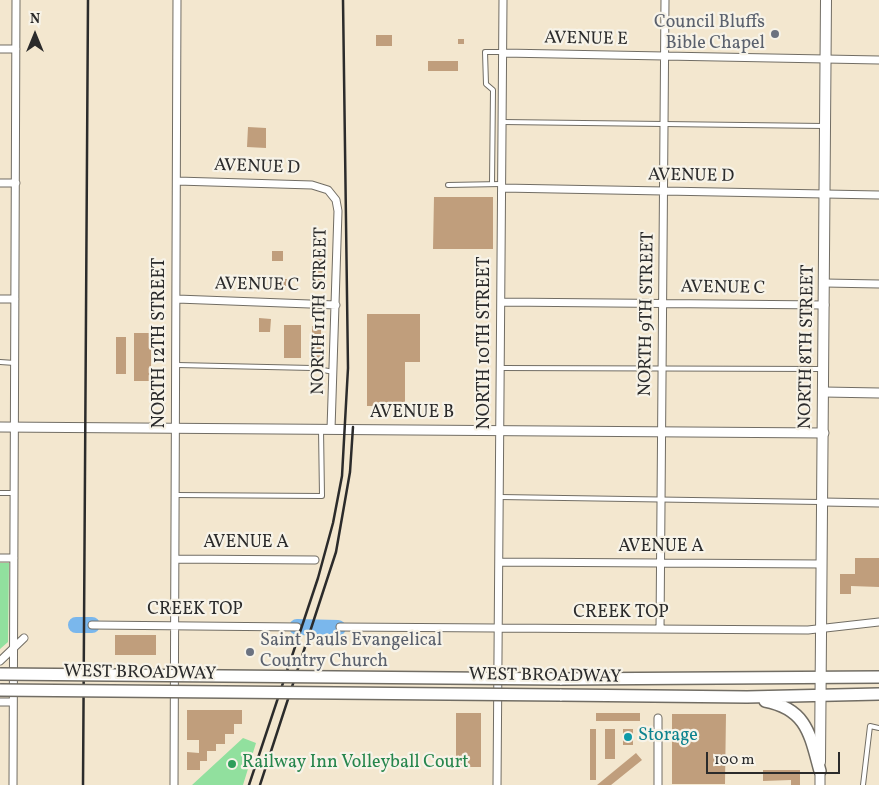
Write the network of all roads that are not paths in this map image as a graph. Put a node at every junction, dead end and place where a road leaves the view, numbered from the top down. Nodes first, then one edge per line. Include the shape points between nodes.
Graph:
1 (16, 0) edge
2 (177, 0) edge
3 (503, 0) edge
4 (665, 0) edge
5 (826, 0) edge
6 (0, 49) edge
7 (16, 49) junction
8 (503, 52) junction
9 (665, 56) junction
10 (826, 60) junction
11 (879, 60) edge
12 (503, 122) junction
13 (664, 124) junction
14 (826, 126) junction
15 (177, 181) junction
16 (0, 182) edge
17 (16, 183) junction
18 (492, 184) junction
19 (448, 185) dead end
20 (502, 186) junction
21 (664, 191) junction
22 (333, 194) joint
23 (826, 194) junction
24 (879, 195) edge
25 (825, 283) junction
26 (879, 284) edge
27 (0, 299) edge
28 (15, 299) junction
29 (177, 299) junction
30 (502, 302) junction
31 (663, 303) junction
32 (336, 305) junction
33 (825, 305) junction
34 (0, 362) edge
35 (15, 363) junction
36 (177, 365) junction
37 (501, 368) junction
38 (662, 369) junction
39 (824, 369) junction
40 (334, 372) junction
41 (824, 392) junction
42 (879, 393) edge
43 (0, 427) edge
44 (15, 427) junction
45 (176, 428) junction
46 (321, 429) junction
47 (331, 429) junction
48 (501, 431) junction
49 (662, 432) junction
50 (824, 433) junction
51 (0, 493) edge
52 (14, 493) junction
53 (176, 495) junction
54 (500, 497) junction
55 (661, 498) junction
56 (823, 502) junction
57 (879, 503) edge
58 (0, 558) edge
59 (14, 558) junction
60 (176, 559) junction
61 (315, 560) dead end
62 (499, 562) junction
63 (661, 563) junction
64 (822, 564) junction
65 (879, 622) edge
66 (92, 625) dead end
67 (175, 626) junction
68 (297, 627) dead end
69 (340, 627) dead end
70 (498, 628) junction
71 (660, 629) junction
72 (821, 629) junction
73 (24, 638) dead end
74 (13, 648) junction
75 (0, 660) edge
76 (0, 674) edge
77 (821, 677) junction
78 (879, 677) edge
79 (0, 690) edge
80 (820, 694) junction
81 (856, 694) junction
82 (879, 694) edge
83 (747, 697) junction
84 (879, 700) edge
85 (0, 702) edge
86 (14, 702) junction
87 (658, 718) dead end
88 (879, 728) edge
89 (820, 771) junction
90 (13, 785) edge
91 (174, 785) edge
92 (497, 785) edge
93 (658, 785) edge
94 (820, 785) edge
95 (863, 785) edge

1 - 7 street
2 - 15 street, NORTH 12TH STREET
3 - 8 street, NORTH 10TH STREET
4 - 9 street, NORTH 9TH STREET
5 - 10 main road, NORTH 8TH STREET
6 - 7 street
7 - 17 street
8 - 9 street, AVENUE E
8 - 12 street, NORTH 10TH STREET
8 - 18 lane via 485,52 486,84 493,90
9 - 10 street, AVENUE E
9 - 13 street, NORTH 9TH STREET
10 - 11 street, AVENUE E
10 - 14 main road, NORTH 8TH STREET
12 - 13 lane
12 - 20 street, NORTH 10TH STREET
13 - 14 lane
13 - 21 street, NORTH 9TH STREET
14 - 23 main road, NORTH 8TH STREET
15 - 22 street, AVENUE D via 312,185
15 - 29 street, NORTH 12TH STREET
16 - 17 street
17 - 28 street
18 - 19 lane
18 - 20 lane
20 - 21 street, AVENUE D
20 - 30 street, NORTH 10TH STREET
21 - 23 street, AVENUE D
21 - 31 street, NORTH 9TH STREET
22 - 32 street, NORTH 11TH STREET via 338,212
23 - 24 street, AVENUE D
23 - 25 main road, NORTH 8TH STREET
25 - 26 street
25 - 33 main road, NORTH 8TH STREET
27 - 28 street
28 - 35 street
29 - 32 street, AVENUE C
29 - 36 street, NORTH 12TH STREET
30 - 31 street, AVENUE C
30 - 37 street, NORTH 10TH STREET
31 - 33 street, AVENUE C
31 - 38 street, NORTH 9TH STREET
32 - 40 street, NORTH 11TH STREET
33 - 39 main road, NORTH 8TH STREET
34 - 35 lane
35 - 44 street
36 - 40 lane via 312,368
36 - 45 street, NORTH 12TH STREET
37 - 38 lane
37 - 48 street, NORTH 10TH STREET
38 - 39 lane
38 - 49 street, NORTH 9TH STREET
39 - 41 main road, NORTH 8TH STREET
40 - 47 street, NORTH 11TH STREET
41 - 42 street
41 - 50 main road, NORTH 8TH STREET
43 - 44 street, AVENUE B
44 - 45 street, AVENUE B
44 - 52 street
45 - 46 street, AVENUE B
45 - 53 street, NORTH 12TH STREET
46 - 47 street, AVENUE B
46 - 53 lane via 322,496
47 - 48 street, AVENUE B
48 - 49 street, AVENUE B
48 - 54 street, NORTH 10TH STREET
49 - 50 street, AVENUE B
49 - 55 street, NORTH 9TH STREET
50 - 56 main road, NORTH 8TH STREET
51 - 52 lane
52 - 59 street
53 - 60 street, NORTH 12TH STREET
54 - 55 lane
54 - 62 street, NORTH 10TH STREET
55 - 56 lane
55 - 63 street, NORTH 9TH STREET
56 - 57 street
56 - 64 main road, NORTH 8TH STREET
58 - 59 street
59 - 74 street
60 - 61 street, AVENUE A
60 - 67 street, NORTH 12TH STREET
62 - 63 street, AVENUE A
62 - 70 street, NORTH 10TH STREET
63 - 64 street, AVENUE A
63 - 71 street, NORTH 9TH STREET
64 - 72 main road, NORTH 8TH STREET
65 - 72 street, CREEK TOP
66 - 67 street, CREEK TOP
67 - 68 street, CREEK TOP
67 - 91 street, NORTH 12TH STREET
69 - 70 street, CREEK TOP
70 - 71 street, CREEK TOP
70 - 92 street, NORTH 10TH STREET
71 - 72 street, CREEK TOP
72 - 77 main road, NORTH 8TH STREET
73 - 74 street
74 - 75 street
74 - 86 street
76 - 77 main road, WEST BROADWAY, bridge via 662,680
77 - 78 main road, WEST BROADWAY
77 - 80 main road, NORTH 8TH STREET
79 - 83 main road, WEST BROADWAY, bridge
80 - 81 main road, WEST BROADWAY
80 - 83 main road, WEST BROADWAY
80 - 89 main road, NORTH 8TH STREET
81 - 82 main road
81 - 84 main road, WEST BROADWAY
83 - 89 main road via 777,703 796,713 806,726
85 - 86 street
86 - 90 street
87 - 93 street
88 - 95 lane via 870,726
89 - 94 street

